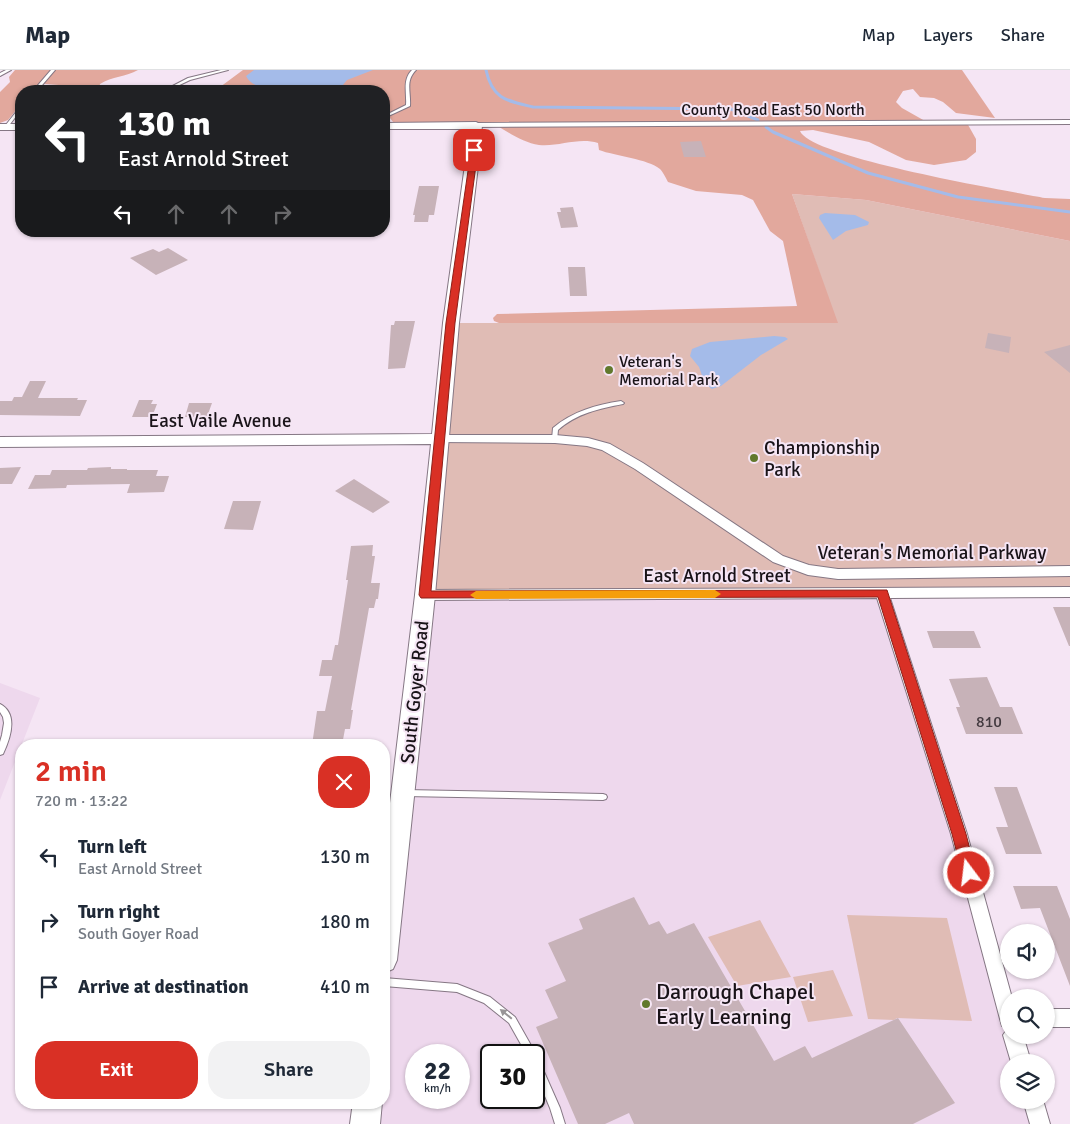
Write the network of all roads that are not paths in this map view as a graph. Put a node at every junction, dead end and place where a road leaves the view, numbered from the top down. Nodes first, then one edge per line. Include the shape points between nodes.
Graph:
1 (10, 70) edge
2 (53, 70) edge
3 (226, 70) edge
4 (414, 70) edge
5 (0, 75) edge
6 (41, 85) edge
7 (178, 85) edge
8 (15, 114) edge
9 (390, 114) edge
10 (1070, 122) edge
11 (476, 125) junction
12 (390, 126) edge
13 (3, 127) edge
14 (621, 403) dead end
15 (440, 440) junction
16 (555, 440) junction
17 (0, 442) edge
18 (1070, 571) edge
19 (1070, 592) edge
20 (882, 593) junction
21 (425, 595) junction
22 (0, 707) edge
23 (0, 752) edge
24 (402, 793) junction
25 (602, 797) dead end
26 (390, 904) edge
27 (390, 982) edge
28 (1000, 989) edge
29 (1055, 1018) edge
30 (1070, 1018) edge
31 (526, 1044) edge
32 (545, 1085) edge
33 (367, 1109) edge
34 (1035, 1109) edge
35 (366, 1124) edge
36 (560, 1124) edge
37 (1040, 1124) edge

1 - 5 lane
2 - 6 lane
3 - 7 lane
4 - 9 lane via 407,80 408,106
8 - 13 lane
10 - 11 street, County Road East 50 North
11 - 12 street
11 - 15 street, South Goyer Road
14 - 16 lane via 597,407 565,419 556,429
15 - 16 street, Veteran's Memorial Parkway
15 - 17 street, East Vaile Avenue
15 - 21 street, South Goyer Road
16 - 18 street, Veteran's Memorial Parkway via 588,442 615,452 778,559 808,570 854,574
19 - 20 street, East Arnold Street
20 - 21 street, East Arnold Street
20 - 28 street via 959,834
21 - 24 street, South Goyer Road
22 - 23 lane via 8,722
24 - 25 lane
24 - 26 street, South Goyer Road
31 -> 27 lane via 512,1020 487,1000 457,988
29 - 30 street
32 - 36 lane
33 - 35 street
34 - 37 street

